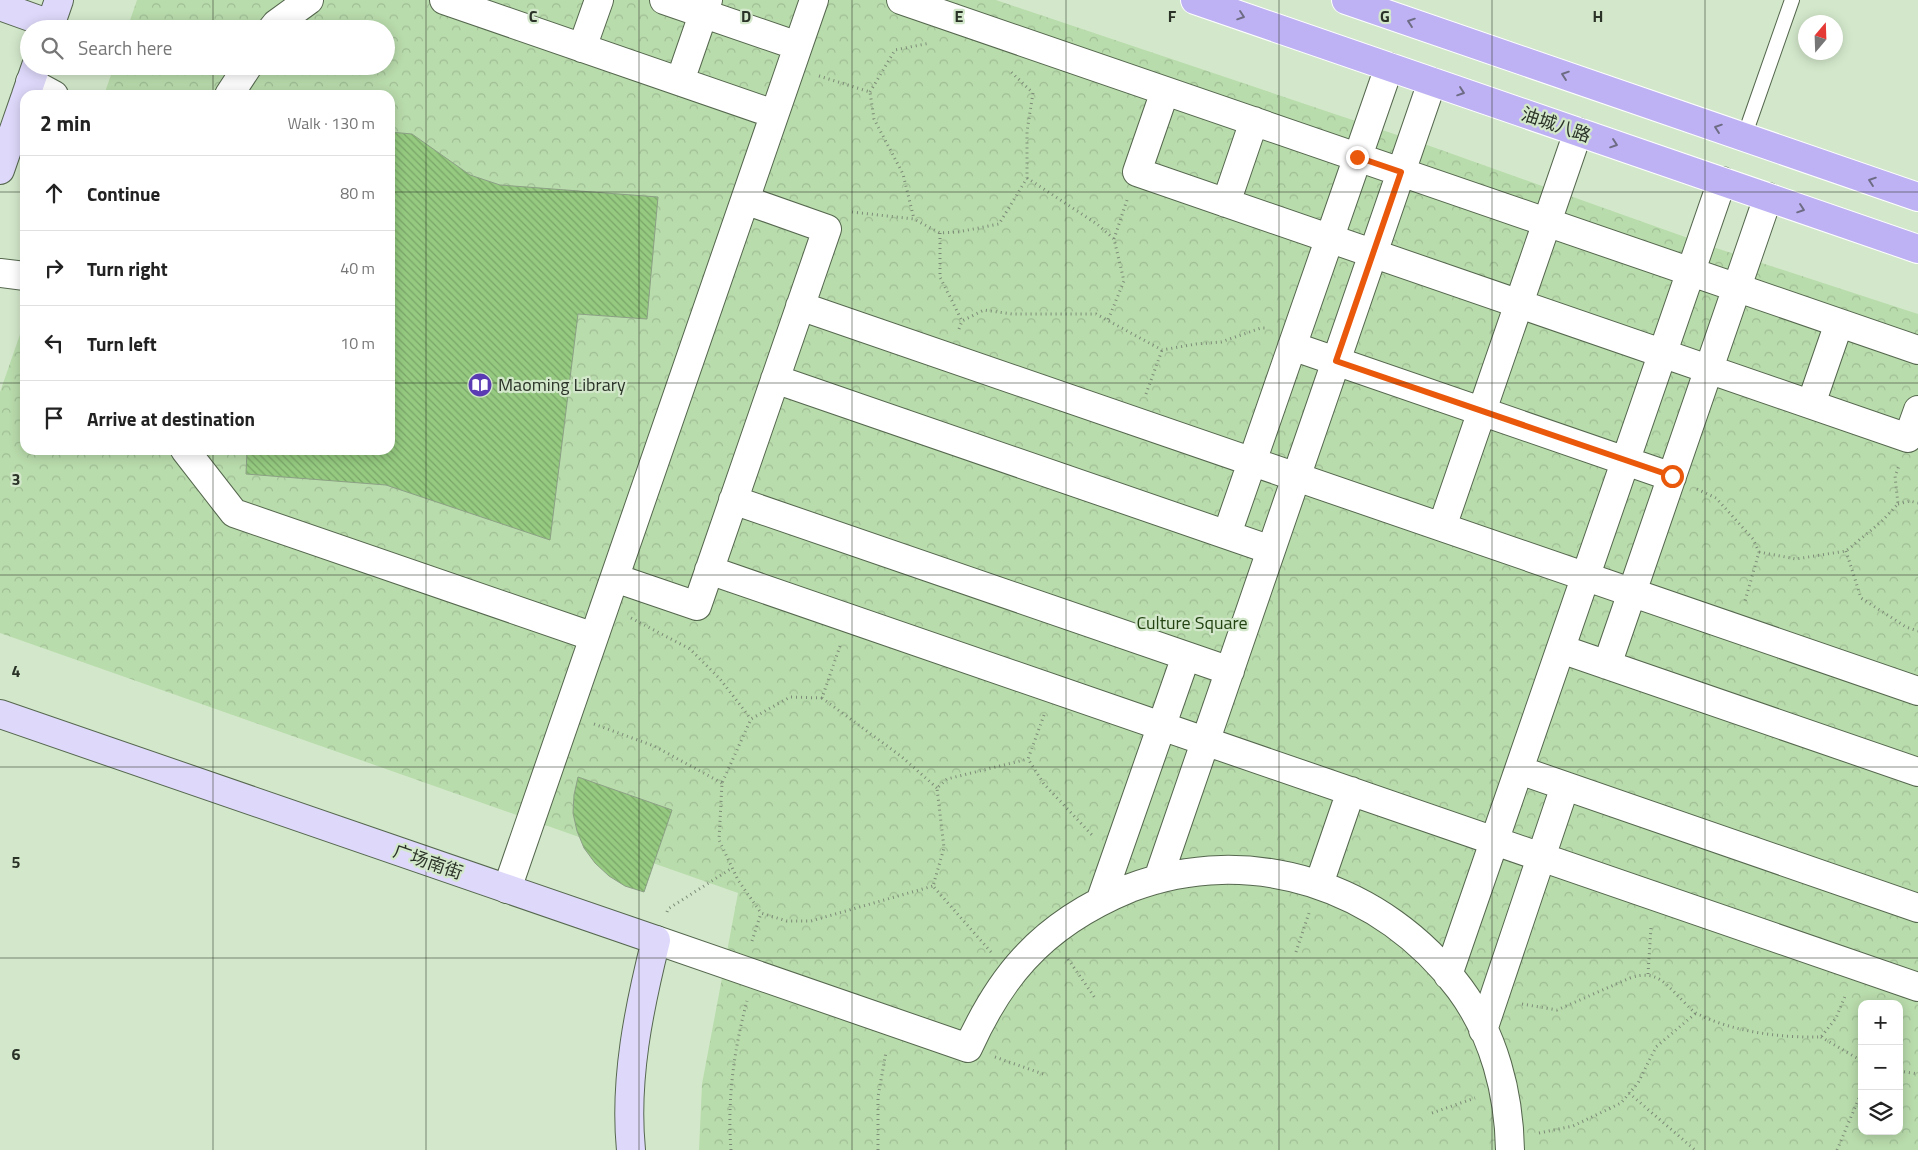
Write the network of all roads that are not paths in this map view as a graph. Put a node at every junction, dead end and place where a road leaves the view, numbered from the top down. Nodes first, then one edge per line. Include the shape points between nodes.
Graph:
1 (309, 0) edge
2 (444, 0) edge
3 (599, 0) edge
4 (664, 0) edge
5 (814, 0) edge
6 (901, 0) edge
7 (1195, 0) edge
8 (1346, 0) edge
9 (1792, 0) edge
10 (0, 6) edge
11 (705, 7) edge
12 (490, 8) edge
13 (53, 17) edge
14 (282, 20) edge
15 (582, 48) junction
16 (794, 57) junction
17 (1388, 67) junction
18 (242, 75) edge
19 (680, 81) junction
20 (1432, 82) junction
21 (29, 85) edge
22 (42, 90) edge
23 (232, 90) edge
24 (1165, 91) junction
25 (20, 111) edge
26 (774, 114) junction
27 (1254, 121) junction
28 (1578, 132) junction
29 (1744, 137) junction
30 (1357, 157) junction
31 (0, 170) edge
32 (1401, 172) junction
33 (1722, 181) junction
34 (1768, 197) junction
35 (1918, 197) edge
36 (744, 200) junction
37 (1226, 202) junction
38 (1547, 222) junction
39 (1329, 238) junction
40 (1918, 249) edge
41 (1373, 253) junction
42 (1690, 272) junction
43 (0, 273) edge
44 (20, 275) edge
45 (1737, 288) junction
46 (1519, 304) junction
47 (800, 306) junction
48 (1839, 323) junction
49 (1294, 340) junction
50 (1918, 350) edge
51 (1662, 353) junction
52 (1336, 361) junction
53 (1709, 369) junction
54 (775, 379) junction
55 (1811, 404) junction
56 (1918, 410) edge
57 (1482, 411) junction
58 (189, 455) edge
59 (1626, 460) junction
60 (1252, 462) junction
61 (1672, 476) junction
62 (1296, 477) junction
63 (733, 500) junction
64 (1442, 527) junction
65 (1228, 534) junction
66 (1271, 550) junction
67 (709, 570) junction
68 (1586, 577) junction
69 (615, 578) junction
70 (1632, 593) junction
71 (594, 637) junction
72 (1560, 649) junction
73 (1186, 656) junction
74 (1607, 665) junction
75 (1230, 671) junction
76 (1918, 691) edge
77 (0, 714) edge
78 (1162, 726) junction
79 (1206, 741) junction
80 (1519, 770) junction
81 (1918, 772) edge
82 (1565, 786) junction
83 (1351, 791) junction
84 (1495, 840) junction
85 (1541, 856) junction
86 (1158, 879) junction
87 (1319, 884) junction
88 (507, 889) junction
89 (1100, 902) junction
90 (1918, 908) edge
91 (656, 940) junction
92 (1448, 974) junction
93 (1918, 987) edge
94 (1483, 1030) junction
95 (1510, 1144) edge
96 (631, 1150) edge

1 - 14 street
2 - 12 street
3 - 15 street
4 - 11 street
5 - 16 street
6 - 24 street
7 -> 17 main road, 油城八路
29 -> 8 main road
9 - 29 lane
10 - 13 street
11 - 16 street
11 - 19 street
12 - 15 street
15 - 19 street
16 - 26 street
17 - 20 main road, 油城八路
17 - 30 street
18 - 23 street
19 - 26 street
20 -> 28 main road, 油城八路
20 - 32 street
21 - 22 street
24 - 27 street
24 - 37 street via 1137,172
25 - 31 street
26 - 36 street
27 - 30 street
27 - 37 street
28 -> 33 main road, 油城八路
28 - 38 street
35 -> 29 main road
30 - 32 street
30 - 39 street
32 - 38 street
32 - 41 street
33 - 34 main road, 油城八路
33 - 42 street
34 -> 40 main road, 油城八路
34 - 45 street
36 - 47 street via 827,229
36 - 69 street
37 - 39 street
38 - 42 street
38 - 46 street
39 - 41 street
39 - 49 street
41 - 46 street
41 - 52 street
42 - 45 street
42 - 51 street
43 - 44 street
45 - 48 street
45 - 53 street
46 - 51 street
46 - 57 street
47 - 54 street
47 - 60 street
48 - 50 street
48 - 55 street
49 - 52 street
49 - 60 street
51 - 53 street
51 - 59 street
52 - 57 street
52 - 62 street
53 - 55 street
53 - 61 street
54 - 63 street
54 - 65 street
55 - 56 street via 1908,438
57 - 59 street
57 - 64 street
58 - 71 street via 234,513
59 - 61 street
59 - 68 street
60 - 62 street
60 - 65 street
61 - 70 street
62 - 64 street
62 - 66 street
63 - 67 street
63 - 73 street
64 - 68 street
65 - 66 street
66 - 75 street
67 - 69 street via 697,606
67 - 78 street
68 - 70 street
68 - 72 street
69 - 71 street
70 - 74 street
70 - 76 street
71 - 88 street
72 - 74 street
72 - 80 street
73 - 75 street
73 - 78 street
74 - 81 street
75 - 79 street
77 - 88 street, 广场南街
78 - 79 street
78 - 89 street
79 - 83 street
79 - 86 street
80 - 82 street
80 - 84 street
82 - 85 street
82 - 90 street
83 - 84 street
83 - 87 street
84 - 85 street
84 - 92 street
85 - 93 street
85 - 94 street
86 - 87 street via 1212,870 1247,870 1283,874
86 - 89 street
87 - 92 street via 1382,915 1411,936
88 - 91 street, 广场南街
89 - 91 street via 1050,934 1024,958 983,1016 968,1048
91 - 96 street via 634,1042 630,1094
92 - 94 street
94 - 95 street via 1494,1053 1504,1088

